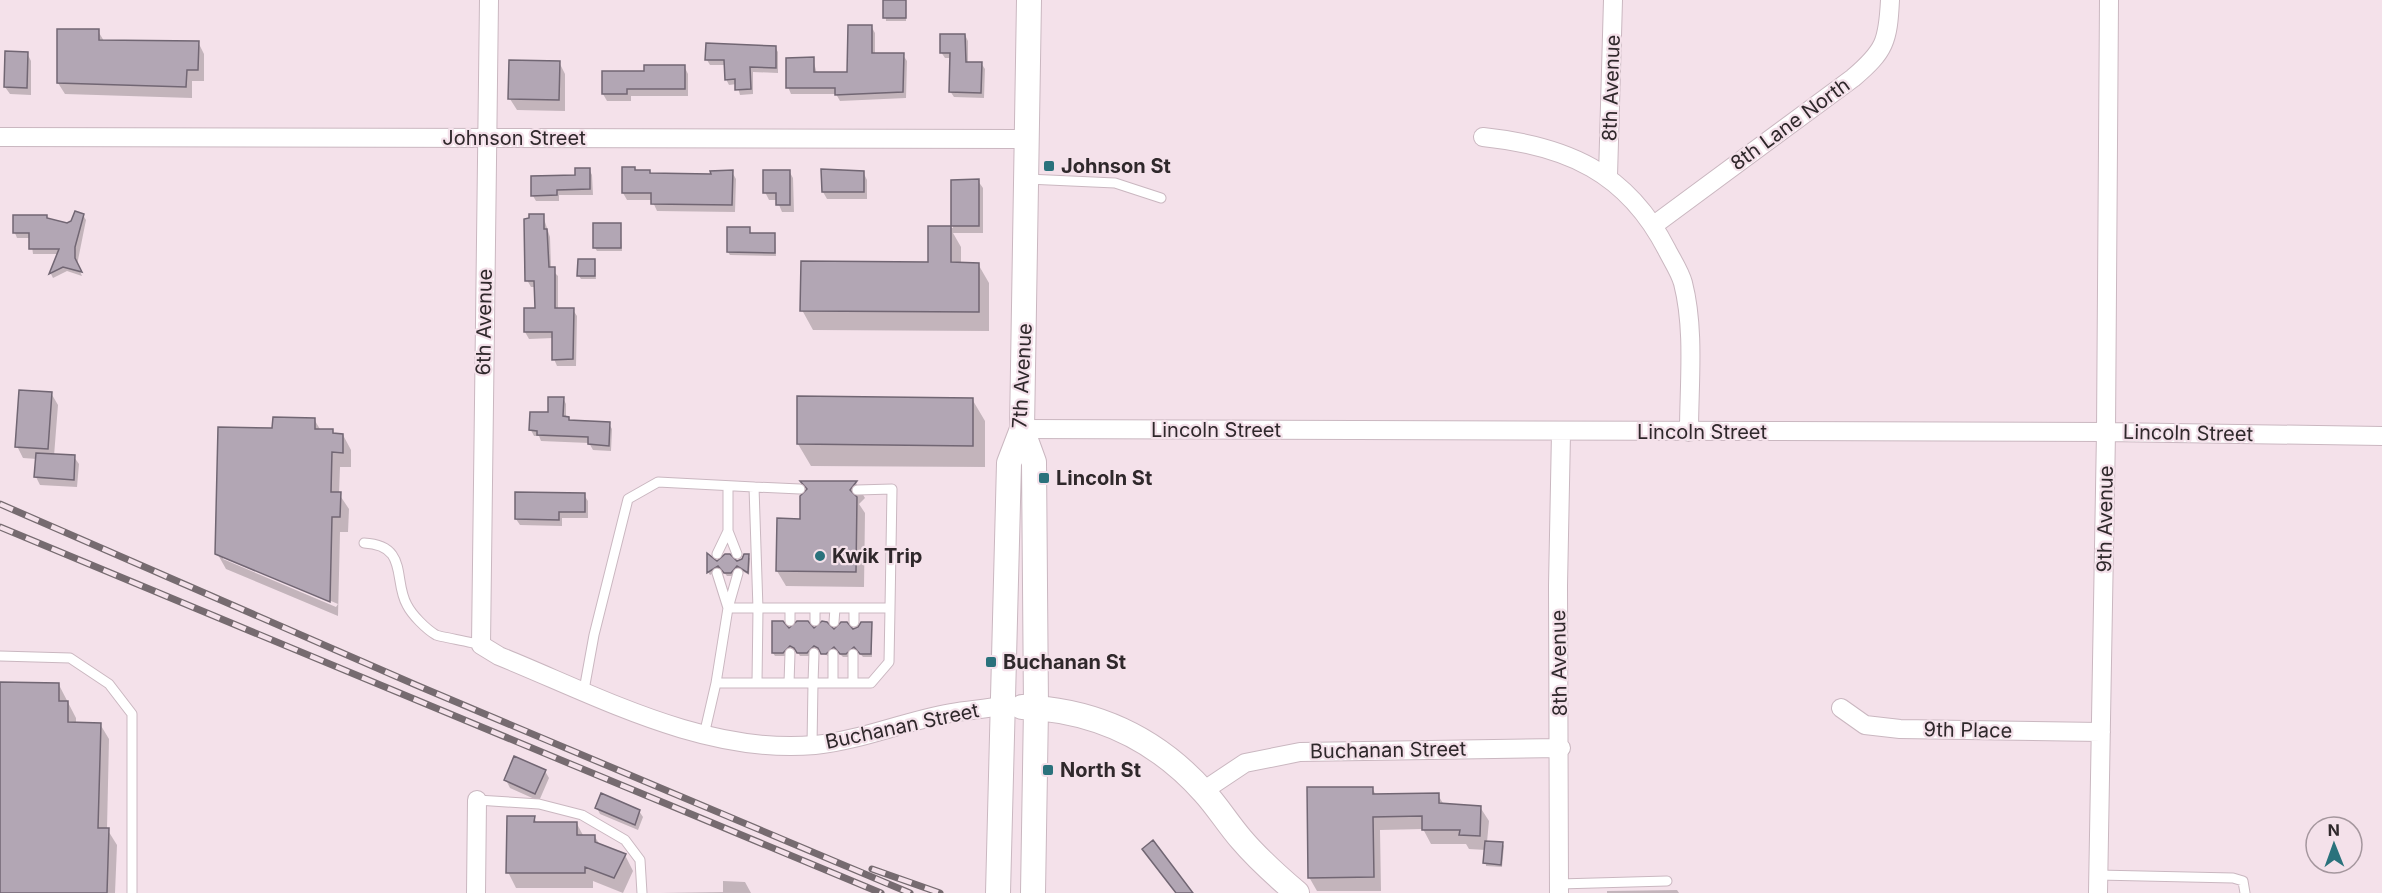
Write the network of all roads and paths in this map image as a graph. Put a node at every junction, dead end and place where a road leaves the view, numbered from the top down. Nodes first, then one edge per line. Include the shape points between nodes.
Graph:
1 (489, 0) edge
2 (1029, 0) edge
3 (1613, 0) edge
4 (1890, 0) edge
5 (2109, 0) edge
6 (0, 137) edge
7 (487, 137) junction
8 (1483, 137) dead end
9 (1028, 139) junction
10 (1608, 176) junction
11 (1027, 179) junction
12 (1161, 198) dead end
13 (1654, 225) junction
14 (1022, 429) junction
15 (1689, 432) junction
16 (2106, 432) junction
17 (1561, 433) junction
18 (2382, 436) edge
19 (728, 486) junction
20 (754, 487) junction
21 (800, 489) dead end
22 (857, 490) dead end
23 (728, 531) junction
24 (364, 543) dead end
25 (717, 554) dead end
26 (737, 554) dead end
27 (717, 573) dead end
28 (738, 573) dead end
29 (728, 608) junction
30 (834, 608) junction
31 (854, 608) junction
32 (890, 608) junction
33 (758, 609) junction
34 (790, 609) junction
35 (815, 609) junction
36 (790, 621) dead end
37 (815, 621) dead end
38 (834, 622) dead end
39 (854, 622) dead end
40 (481, 645) junction
41 (790, 653) dead end
42 (814, 653) dead end
43 (833, 654) dead end
44 (853, 654) dead end
45 (0, 656) edge
46 (757, 682) junction
47 (716, 683) junction
48 (789, 683) junction
49 (813, 683) junction
50 (833, 683) junction
51 (853, 683) junction
52 (584, 690) junction
53 (1001, 706) junction
54 (1036, 708) junction
55 (1841, 708) dead end
56 (2101, 732) junction
57 (704, 735) junction
58 (812, 745) junction
59 (1561, 748) junction
60 (1203, 791) junction
61 (477, 800) joint
62 (1667, 881) dead end
63 (2098, 884) edge
64 (1559, 888) edge
65 (132, 893) edge
66 (476, 893) edge
67 (642, 893) edge
68 (998, 893) edge
69 (1033, 893) edge
70 (1297, 893) edge
71 (2245, 893) edge

1 - 7 street, 6th Avenue
2 - 9 street, 7th Avenue
3 - 10 street, 8th Avenue
4 - 13 street, 8th Lane North via 1889,31 1877,58
5 - 16 street, 9th Avenue
6 - 7 street, Johnson Street
7 - 9 street, Johnson Street
7 - 40 street, 6th Avenue
8 - 10 street via 1516,140 1561,152
9 - 11 street, 7th Avenue
10 - 13 street
11 - 12 lane via 1115,183
11 - 14 street, 7th Avenue
13 - 15 street via 1683,282 1690,343
14 - 17 street, Lincoln Street
14 - 53 street, 7th Avenue via 1009,463
14 - 54 street via 1034,462
15 - 16 street, Lincoln Street
15 - 17 street, Lincoln Street
16 - 18 street, Lincoln Street
16 - 56 street, 9th Avenue
17 - 59 street, 8th Avenue via 1558,586
19 - 20 lane
19 - 23 lane
19 - 52 lane via 658,482 628,499
20 - 21 lane
20 - 33 lane
22 - 32 lane via 892,489
23 - 25 lane
23 - 26 lane
24 - 40 lane via 376,544 393,557 400,570 406,604 422,623 437,635
27 - 29 lane
28 - 29 lane
29 - 33 lane
29 - 47 lane
30 - 31 lane
30 - 35 lane
30 - 38 lane
31 - 32 lane
31 - 39 lane
32 - 51 lane via 889,662 871,683
33 - 34 lane
33 - 46 lane
34 - 35 lane
34 - 36 lane
35 - 37 lane
40 - 52 street, Buchanan Street
41 - 48 lane
42 - 49 lane
43 - 50 lane
44 - 51 lane
45 - 65 lane via 70,658 110,684 132,714
46 - 47 lane
46 - 48 lane
47 - 57 lane
48 - 49 lane
49 - 50 lane
49 - 58 lane
50 - 51 lane
52 - 57 street, Buchanan Street
53 - 54 street, Buchanan Street
53 - 58 street, Buchanan Street via 950,713 852,740
53 - 68 street, 7th Avenue
54 - 60 street, Buchanan Street via 1097,718 1124,729 1160,753
54 - 69 street
55 - 56 street, 9th Place via 1865,725 1900,729
56 - 63 street, 9th Avenue
57 - 58 street, Buchanan Street via 766,745
59 - 60 street, Buchanan Street via 1300,752 1245,763
59 - 64 street, 8th Avenue
60 - 70 street via 1257,857
61 - 66 street
61 - 67 lane via 539,804 582,815 625,840 640,860
62 - 64 lane
63 - 71 lane via 2233,878 2243,881

